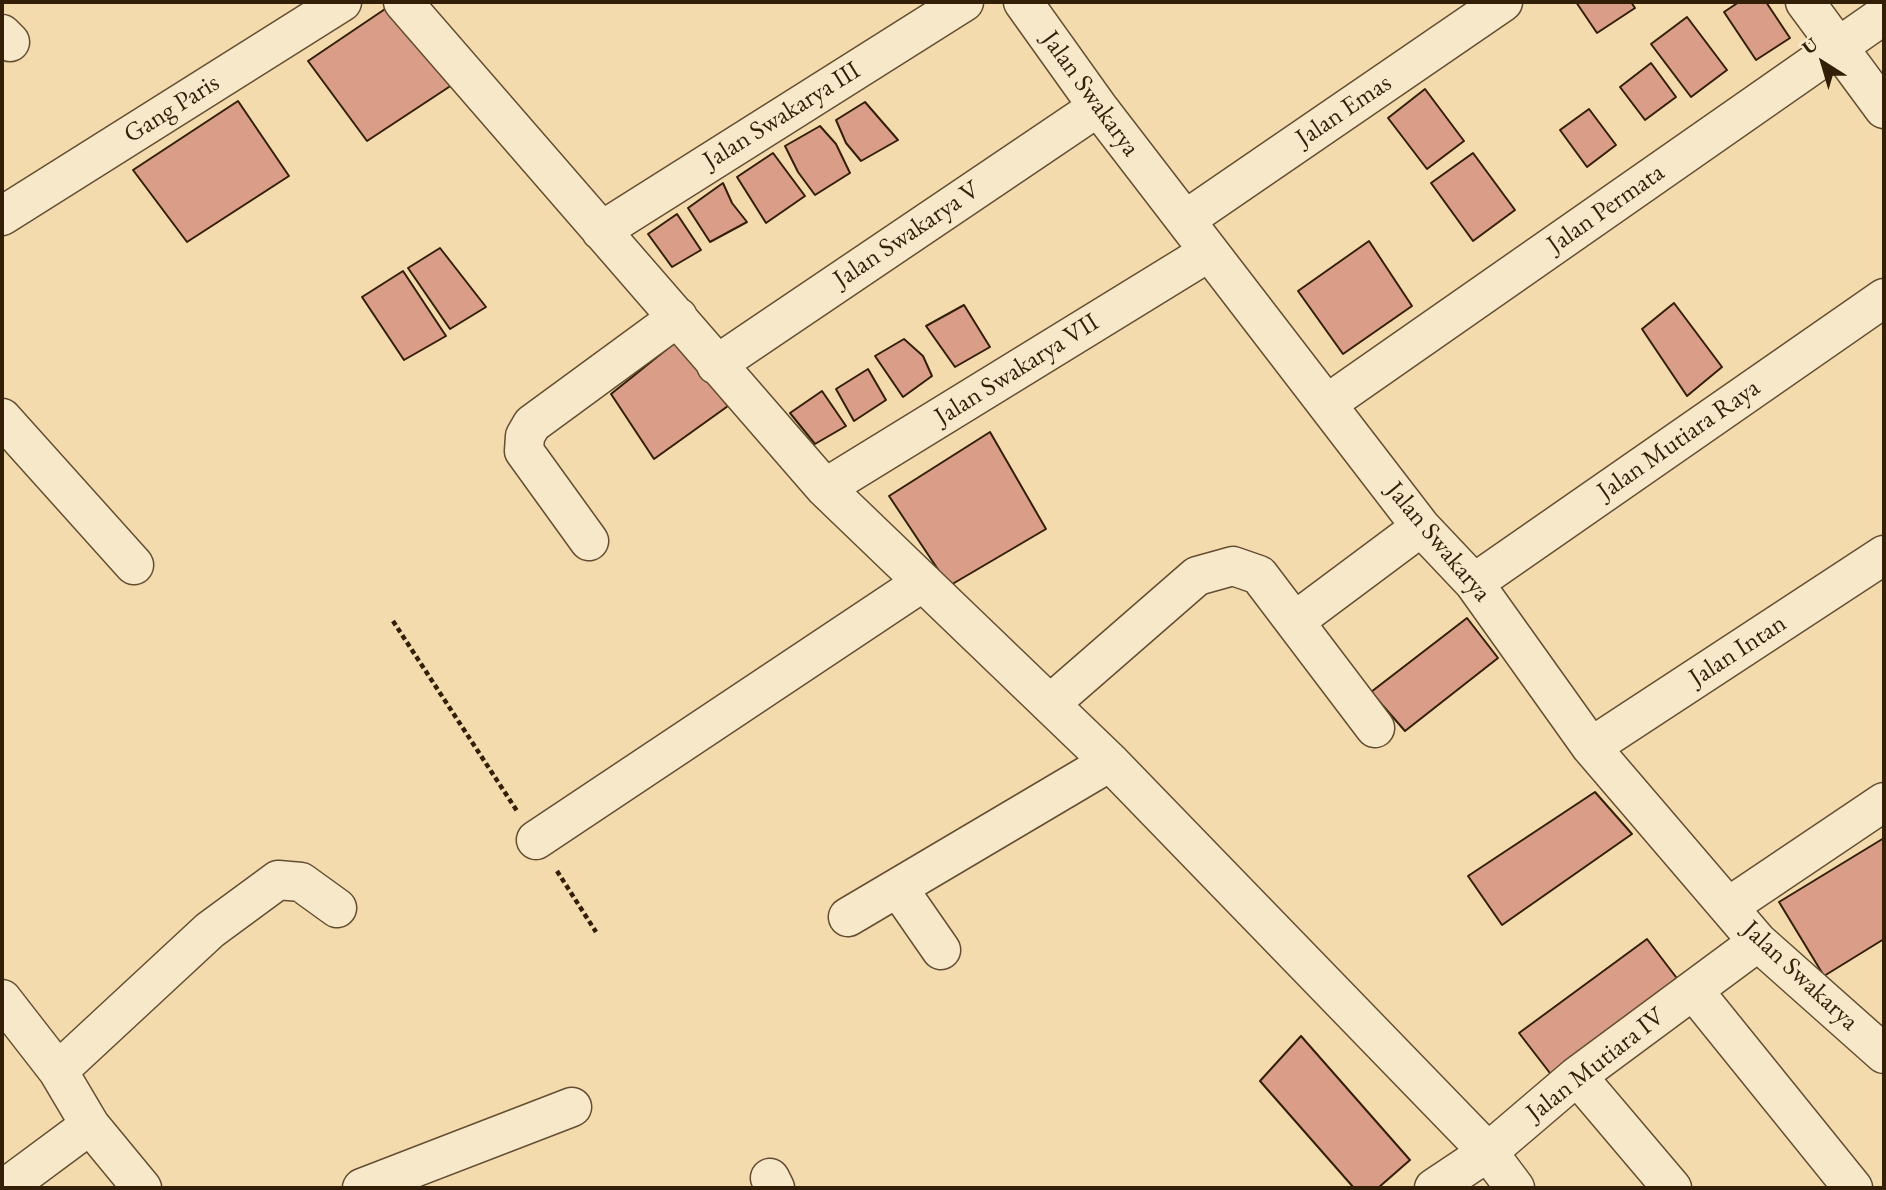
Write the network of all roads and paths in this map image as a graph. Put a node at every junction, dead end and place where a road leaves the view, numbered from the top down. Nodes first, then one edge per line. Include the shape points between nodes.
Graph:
1 (342, 2) edge
2 (403, 2) edge
3 (964, 2) edge
4 (1023, 2) edge
5 (1503, 2) edge
6 (1805, 2) edge
7 (1884, 15) edge
8 (1838, 48) junction
9 (1098, 107) junction
10 (1884, 109) edge
11 (2, 216) edge
12 (1185, 220) junction
13 (601, 231) junction
14 (1209, 252) junction
15 (1884, 298) edge
16 (678, 317) junction
17 (716, 365) junction
18 (1328, 403) junction
19 (2, 418) edge
20 (825, 488) junction
21 (1421, 527) junction
22 (589, 541) dead end
23 (1884, 555) edge
24 (134, 565) dead end
25 (923, 582) junction
26 (1474, 583) junction
27 (393, 621) dead end
28 (1295, 621) junction
29 (1050, 704) junction
30 (1376, 729) dead end
31 (1591, 747) junction
32 (1110, 762) junction
33 (1884, 802) edge
34 (536, 840) junction
35 (898, 888) junction
36 (1728, 907) junction
37 (337, 908) dead end
38 (848, 918) dead end
39 (596, 932) dead end
40 (1758, 942) junction
41 (941, 950) dead end
42 (1693, 990) junction
43 (2, 999) edge
44 (1884, 1054) edge
45 (58, 1071) junction
46 (1577, 1076) junction
47 (572, 1107) dead end
48 (90, 1125) junction
49 (1488, 1152) junction
50 (5, 1188) edge
51 (142, 1188) edge
52 (362, 1188) edge
53 (1434, 1188) edge
54 (1515, 1188) edge
55 (1672, 1188) edge
56 (1853, 1188) edge

1 - 11 street, Gang Paris
2 - 13 street
3 - 13 street, Jalan Swakarya III
4 - 9 street, Jalan Swakarya
5 - 12 street, Jalan Emas
6 - 8 street
7 - 8 street, Jalan Permata
8 - 10 street
8 - 18 street, Jalan Permata
9 - 12 street, Jalan Swakarya
9 - 17 street, Jalan Swakarya V
12 - 14 street, Jalan Swakarya
13 - 16 street
14 - 18 street, Jalan Swakarya
14 - 20 street, Jalan Swakarya VII
15 - 26 street, Jalan Mutiara Raya
16 - 17 street
16 - 22 street via 532,424 525,436 524,451
17 - 20 street
18 - 21 street, Jalan Swakarya
19 - 24 street
20 - 25 street
21 - 26 street, Jalan Swakarya
21 - 28 street
23 - 31 street, Jalan Intan
25 - 29 street
25 - 34 street
26 - 31 street, Jalan Swakarya
27 - 34 path
28 - 29 street via 1259,575 1233,566 1196,576
28 - 30 street
29 - 32 street
31 - 36 street, Jalan Swakarya
32 - 35 street
32 - 49 street
33 - 36 street
34 - 39 path
35 - 38 street
35 - 41 street
36 - 40 street, Jalan Swakarya
37 - 45 street via 301,882 278,880 210,930
40 - 42 street, Jalan Mutiara IV
40 - 44 street, Jalan Swakarya
42 - 46 street, Jalan Mutiara IV
42 - 56 street
43 - 45 street
45 - 48 street
46 - 49 street, Jalan Mutiara IV
46 - 55 street
47 - 52 street
48 - 50 street
48 - 51 street
49 - 53 street, Jalan Mutiara IV
49 - 54 street

